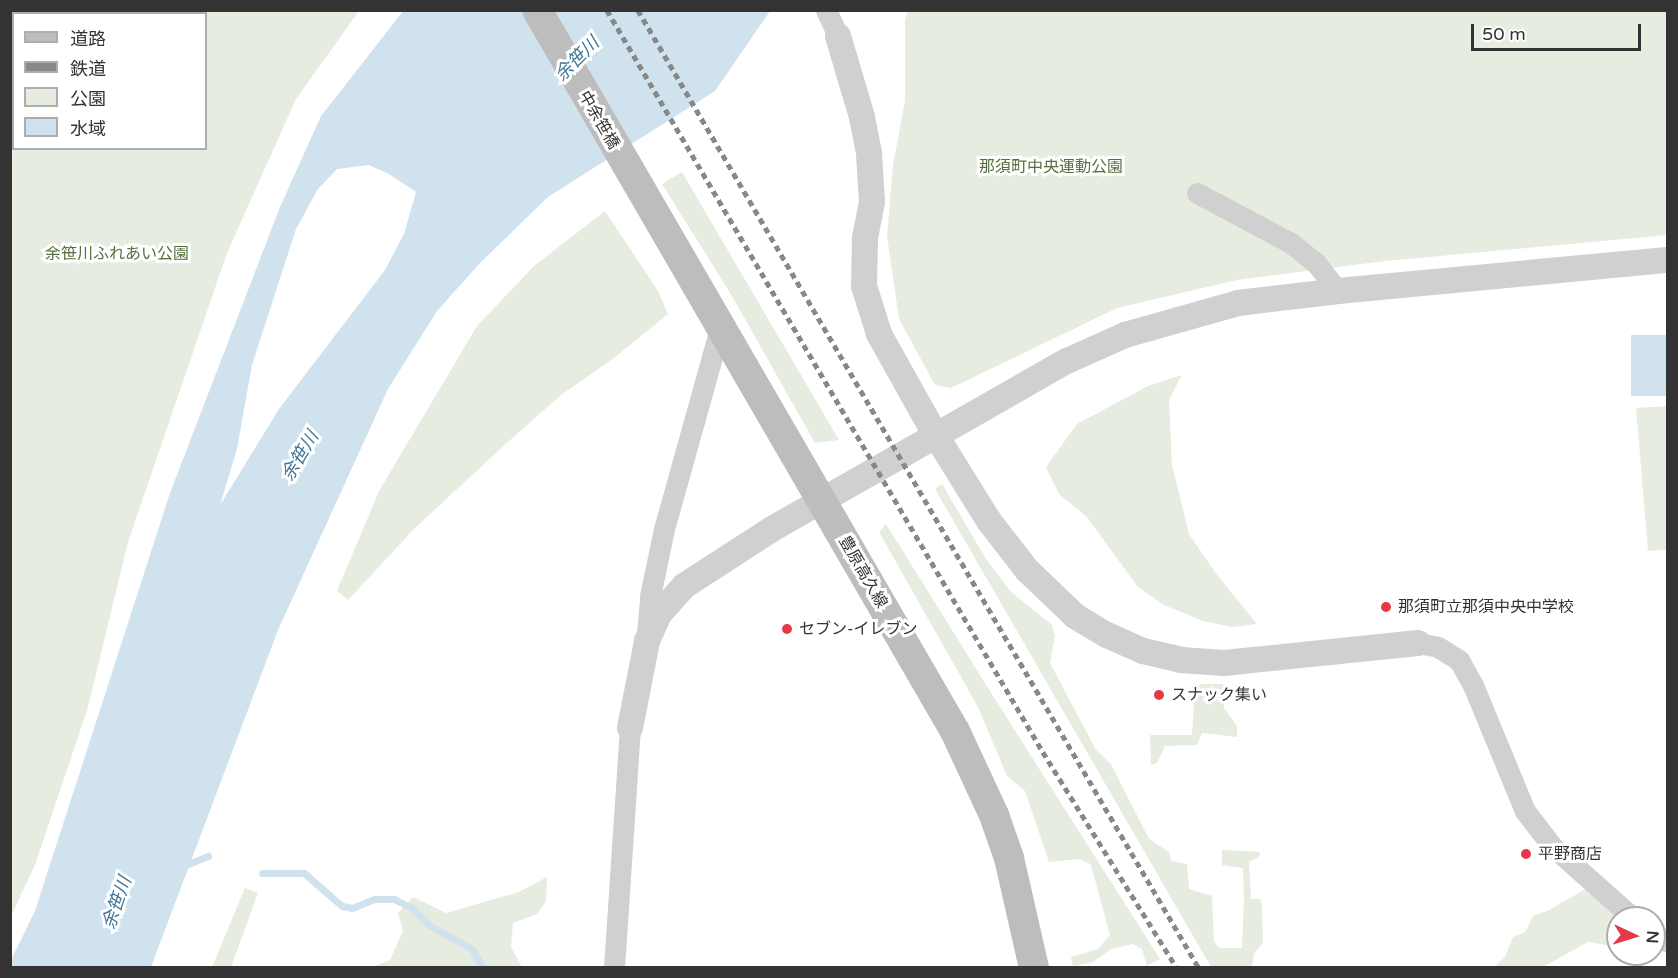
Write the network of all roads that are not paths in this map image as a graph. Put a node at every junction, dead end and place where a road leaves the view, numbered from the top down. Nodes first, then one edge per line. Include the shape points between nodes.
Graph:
1 (537, 10) edge
2 (826, 10) edge
3 (838, 36) joint
4 (1197, 193) dead end
5 (643, 197) joint
6 (1668, 260) edge
7 (1338, 291) junction
8 (720, 329) junction
9 (935, 434) junction
10 (822, 501) junction
11 (647, 641) junction
12 (1418, 644) joint
13 (630, 728) joint
14 (1619, 906) edge
15 (614, 968) edge
16 (1034, 968) edge

1 - 5 main road, 中余笹橋
2 - 3 street
3 - 9 street via 869,154 872,202 865,239 864,286 879,334
4 - 7 street via 1291,243 1316,263
5 - 8 main road, 豊原高久線
6 - 7 street
7 - 9 street via 1238,303 1125,335 1067,361
8 - 10 main road, 豊原高久線
8 - 11 street via 664,529 650,596
9 - 10 street
9 - 12 street via 989,521 1027,570 1075,616 1143,651 1181,660 1224,663
10 - 11 street via 684,586 659,614
10 - 16 main road, 豊原高久線 via 976,774 1009,858
11 - 13 street
12 - 14 street via 1438,647 1459,660 1525,811 1552,846
13 - 15 street

